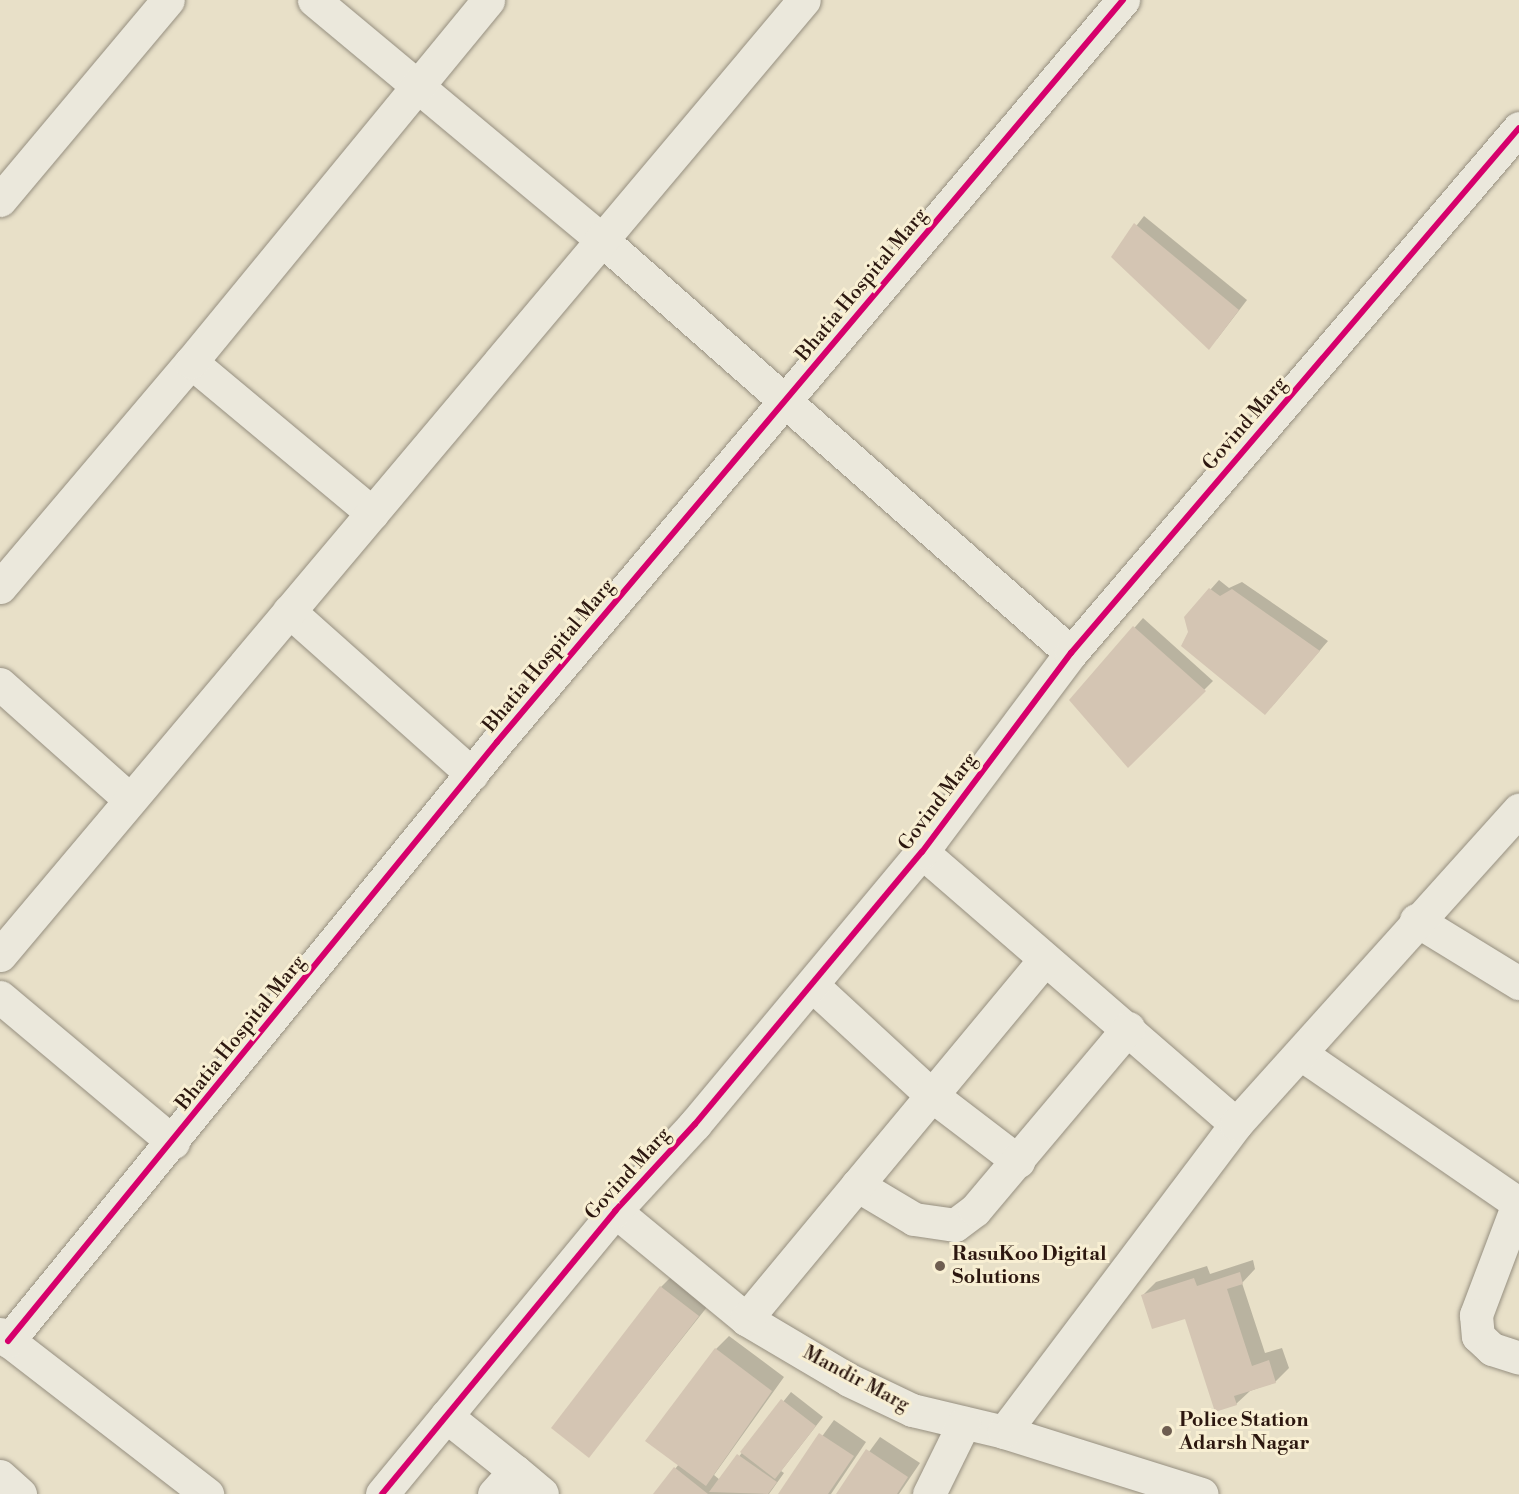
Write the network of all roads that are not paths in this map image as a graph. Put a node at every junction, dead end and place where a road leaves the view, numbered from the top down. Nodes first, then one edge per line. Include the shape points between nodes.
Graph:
1 (168, 0) edge
2 (314, 0) edge
3 (488, 0) edge
4 (804, 0) edge
5 (1123, 0) edge
6 (418, 86) junction
7 (1519, 128) edge
8 (0, 200) edge
9 (601, 239) junction
10 (191, 362) junction
11 (786, 401) junction
12 (372, 513) junction
13 (0, 587) edge
14 (289, 611) junction
15 (1071, 653) junction
16 (0, 684) edge
17 (472, 774) junction
18 (130, 800) junction
19 (1519, 810) edge
20 (922, 852) junction
21 (1416, 920) junction
22 (0, 955) edge
23 (1044, 959) junction
24 (1519, 983) edge
25 (812, 985) junction
26 (0, 997) edge
27 (1128, 1028) junction
28 (1301, 1054) junction
29 (930, 1094) junction
30 (1236, 1124) junction
31 (173, 1142) junction
32 (1018, 1161) junction
33 (857, 1185) junction
34 (1518, 1202) edge
35 (615, 1211) junction
36 (746, 1319) junction
37 (4, 1338) edge
38 (1519, 1358) edge
39 (446, 1416) junction
40 (964, 1423) junction
41 (1004, 1432) junction
42 (0, 1476) edge
43 (505, 1483) edge
44 (20, 1494) edge
45 (207, 1494) edge
46 (382, 1494) edge
47 (542, 1494) edge
48 (929, 1494) edge
49 (1202, 1494) edge

1 - 8 street
2 - 6 street
3 - 6 street
4 - 9 street
5 - 11 street, Bhatia Hospital Marg
6 - 9 street
6 - 10 street
7 - 15 street, Govind Marg
9 - 11 street
9 - 12 street
10 - 12 street
10 - 13 street
11 - 15 street
11 - 17 street, Bhatia Hospital Marg
12 - 14 street
14 - 17 street
14 - 18 street
15 - 20 street, Govind Marg
16 - 18 street
17 - 31 street, Bhatia Hospital Marg
18 - 22 street
19 - 21 street
20 - 23 street
20 - 25 street, Govind Marg
21 - 24 street
21 - 28 street
23 - 27 street
23 - 29 street
25 - 29 street
25 - 35 street, Govind Marg
26 - 31 street
27 - 30 street
27 - 32 street
28 - 30 street
28 - 34 street
29 - 32 street
29 - 33 street
30 - 41 street
31 - 37 street, Bhatia Hospital Marg
32 - 33 street via 975,1210 955,1225 914,1219
33 - 36 street
34 - 38 street via 1476,1315 1478,1336 1492,1349
35 - 36 street, Mandir Marg
35 - 39 street, Govind Marg
36 - 40 street, Mandir Marg via 849,1380 912,1410
37 - 45 street
39 - 43 street
39 - 46 street, Govind Marg
40 - 41 street, Mandir Marg
40 - 48 street
41 - 49 street, Mandir Marg
42 - 44 street
43 - 47 street

